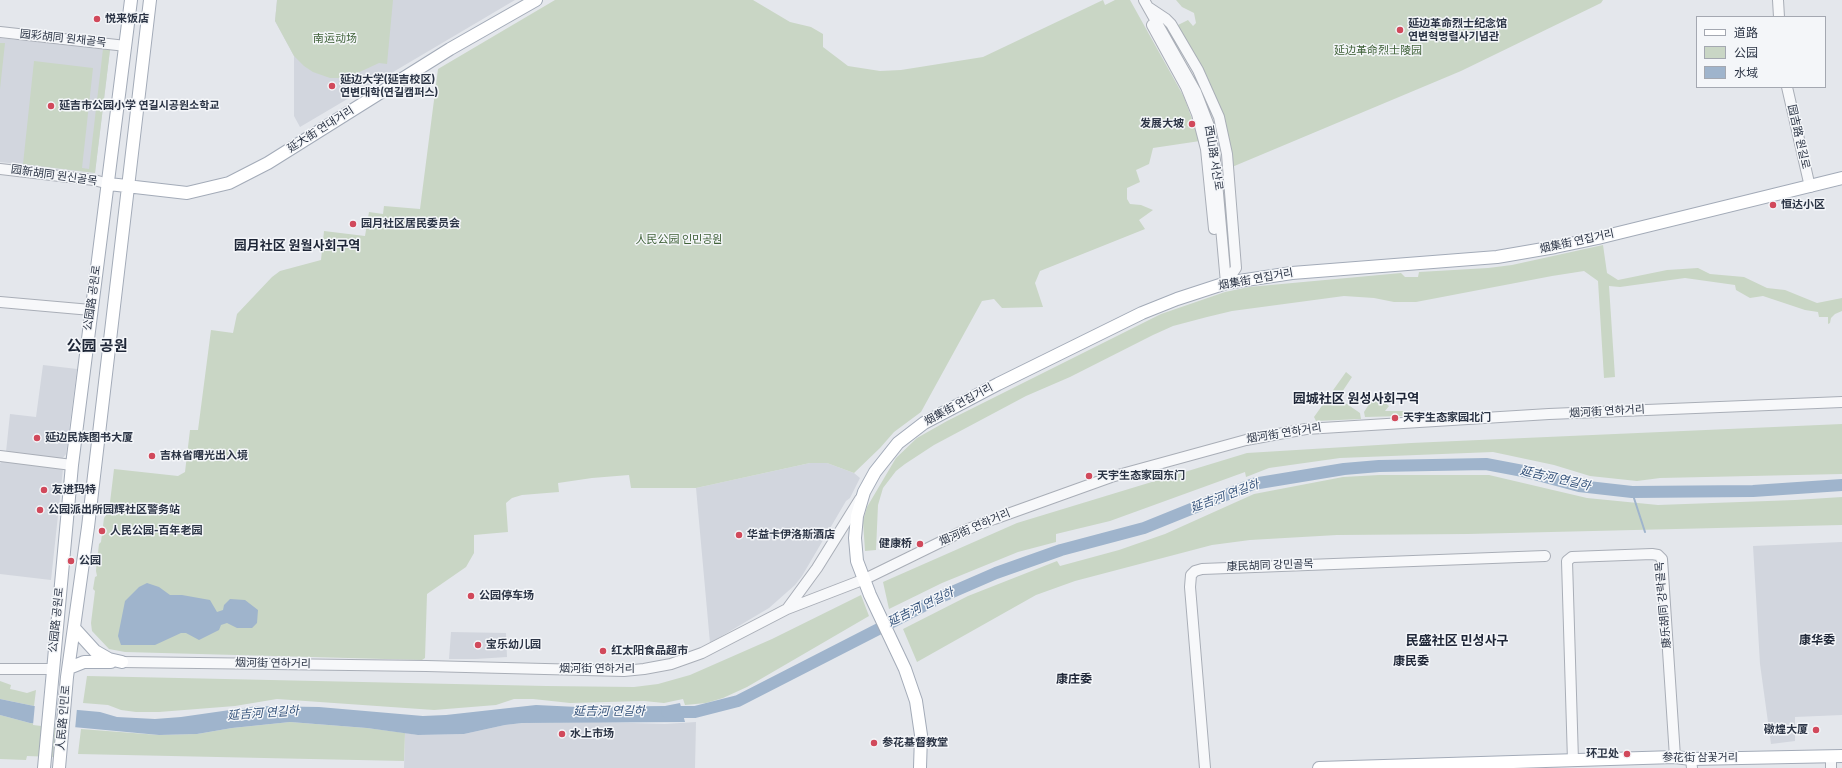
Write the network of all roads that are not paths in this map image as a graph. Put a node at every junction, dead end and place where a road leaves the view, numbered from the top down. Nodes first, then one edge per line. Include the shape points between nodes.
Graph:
1 (131, 0) edge
2 (150, 0) edge
3 (536, 0) edge
4 (1778, 0) edge
5 (1146, 3) edge
6 (1779, 16) edge
7 (0, 32) edge
8 (126, 46) junction
9 (1787, 88) edge
10 (0, 169) edge
11 (1842, 178) edge
12 (109, 184) junction
13 (128, 187) junction
14 (1810, 187) junction
15 (1226, 283) junction
16 (0, 302) edge
17 (91, 310) junction
18 (1842, 402) edge
19 (0, 456) edge
20 (72, 465) junction
21 (864, 492) junction
22 (1545, 556) dead end
23 (865, 579) junction
24 (788, 609) junction
25 (75, 629) junction
26 (122, 662) junction
27 (0, 668) edge
28 (52, 672) junction
29 (68, 672) junction
30 (1842, 756) edge
31 (1675, 757) junction
32 (1572, 761) junction
33 (1692, 764) edge
34 (1835, 764) edge
35 (42, 766) edge
36 (61, 767) edge
37 (920, 768) edge
38 (1205, 768) edge
39 (1319, 768) edge
40 (1588, 768) edge

1 - 8 main road, 公园路 공원로
2 - 13 main road, 公园路 공원로
3 - 13 main road, 延大街 연대거리 via 450,49 268,163 229,183 187,193
4 - 6 street
5 - 15 street, 西山路 서산로 via 1196,92 1209,126 1215,160
7 - 8 street, 园彩胡同 원채골목
8 - 12 main road, 公园路 공원로
9 - 14 street, 园吉路 원길로
10 - 12 street, 园新胡同 원신골목
11 - 14 main road, 烟集街 연집거리
12 - 13 main road, 延大街 연대거리
12 - 17 main road, 公园路 공원로
13 - 25 main road, 公园路 공원로
14 - 15 main road, 烟集街 연집거리 via 1533,251 1473,259 1292,273
15 - 21 main road, 烟集街 연집거리 via 1142,313 924,423 898,443 875,472
16 - 17 street
17 - 20 main road, 公园路 공원로
18 - 23 street, 烟河街 연하거리 via 1517,416 1306,429 1254,438 1146,466 1025,507 963,531
19 - 20 street
20 - 28 main road, 公园路 공원로
21 - 23 main road via 857,516 855,538 857,561
21 - 24 street, 烟集街 연집거리 via 815,573
22 - 38 street, 康民胡同 강민골목 via 1195,571 1191,575 1190,587
23 - 24 street, 烟河街 연하거리
23 - 37 main road via 905,669 916,702 920,726
24 - 26 street, 烟河街 연하거리 via 702,654 660,666 624,671
25 - 26 main road via 95,651 109,659
25 - 29 main road, 公园路 공원로
26 - 29 main road via 84,662
27 - 28 street
28 - 35 main road, 人民路 인민로
29 - 36 main road, 人民路 인민로
30 - 33 main road, 参花街 삼꽃거리
31 - 32 main road, 参花街 삼꽃거리
31 - 32 street, 康乐胡同 강락골목 via 1662,559 1656,554 1572,557 1567,560
31 - 33 main road, 参花街 삼꽃거리
32 - 39 main road, 参花街 삼꽃거리
33 - 34 main road, 参花街 삼꽃거리
33 - 40 main road, 参花街 삼꽃거리

